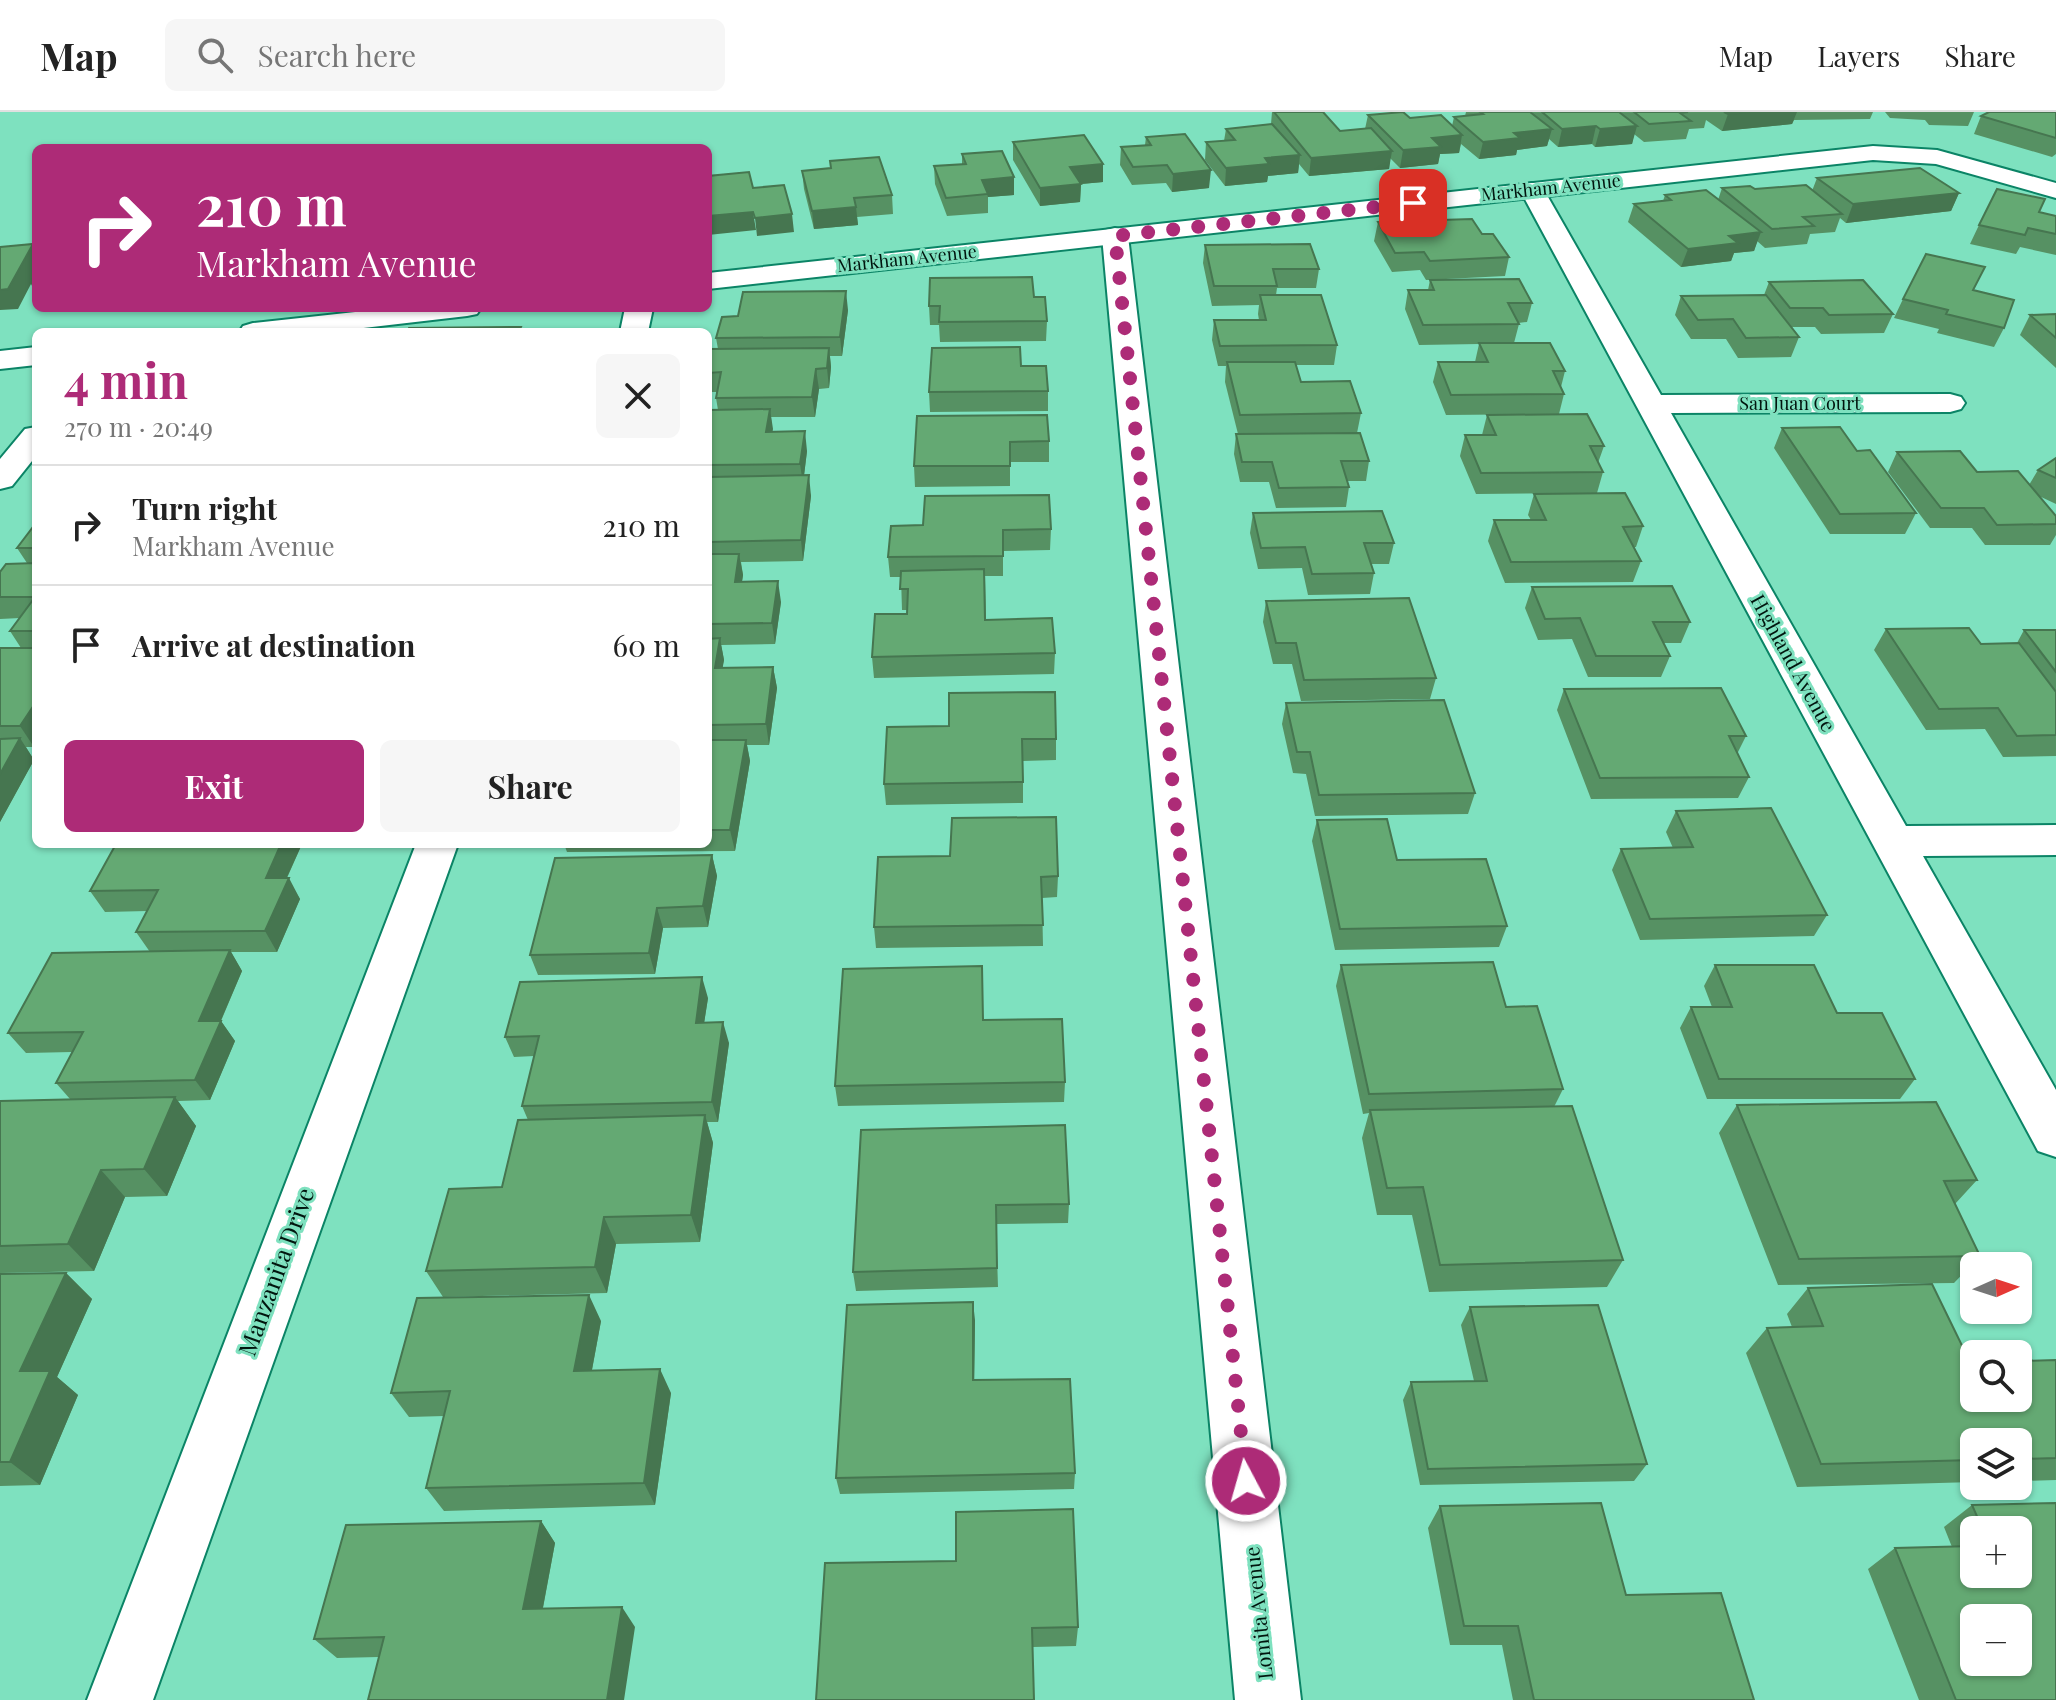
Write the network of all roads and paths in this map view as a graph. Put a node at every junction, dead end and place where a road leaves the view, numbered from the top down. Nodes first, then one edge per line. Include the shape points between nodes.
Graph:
1 (1532, 190) junction
2 (2056, 191) edge
3 (1115, 236) junction
4 (712, 281) edge
5 (431, 312) edge
6 (289, 328) edge
7 (32, 356) edge
8 (0, 360) edge
9 (1950, 403) dead end
10 (1650, 404) junction
11 (32, 441) edge
12 (0, 479) edge
13 (2056, 840) edge
14 (1892, 841) junction
15 (436, 848) edge
16 (2056, 1136) edge
17 (120, 1700) edge
18 (1268, 1700) edge

1 - 2 street, Markham Avenue via 1902,153 1937,157
1 - 3 street, Markham Avenue
1 - 10 street, Highland Avenue
3 - 4 street, Markham Avenue
3 - 18 street, Lomita Avenue
5 - 6 street
7 - 8 street
9 - 10 street, San Juan Court
10 - 14 street, Highland Avenue
11 - 12 street
13 - 14 street
14 - 16 street, Highland Avenue
15 - 17 street, Manzanita Drive

